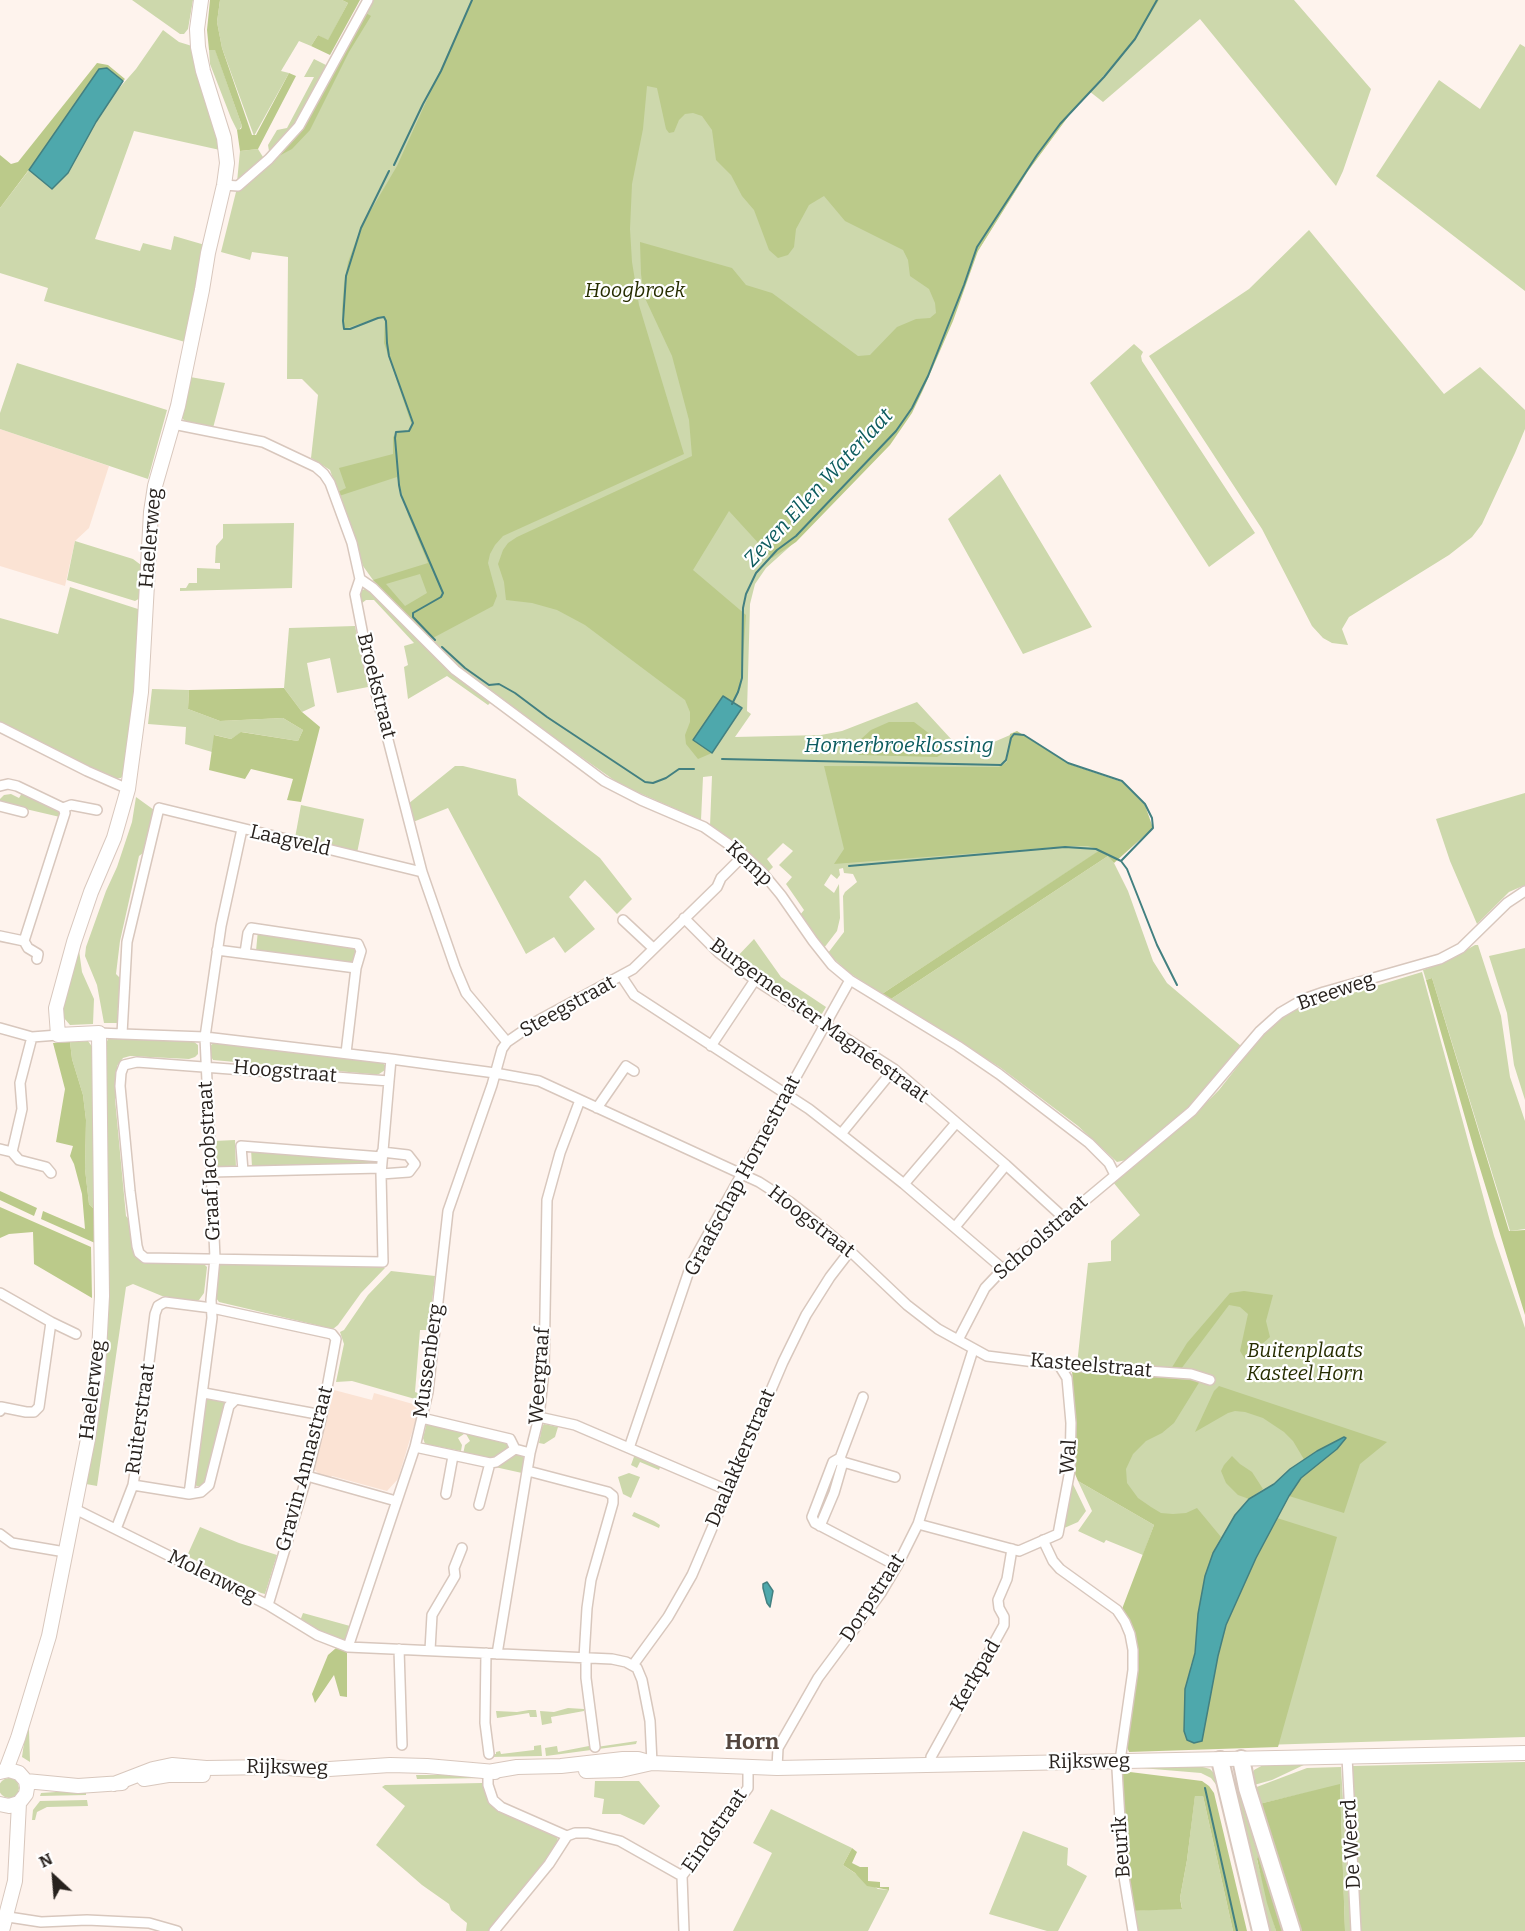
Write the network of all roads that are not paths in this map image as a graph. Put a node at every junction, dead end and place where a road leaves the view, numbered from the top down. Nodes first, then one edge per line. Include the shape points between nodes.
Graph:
1 (201, 0) edge
2 (368, 0) edge
3 (224, 184) junction
4 (173, 424) junction
5 (360, 579) junction
6 (0, 727) edge
7 (0, 786) edge
8 (128, 789) junction
9 (0, 806) edge
10 (63, 808) junction
11 (97, 810) dead end
12 (23, 812) dead end
13 (242, 829) junction
14 (744, 855) junction
15 (422, 872) junction
16 (1525, 891) edge
17 (684, 918) junction
18 (623, 920) dead end
19 (0, 936) edge
20 (24, 941) junction
21 (653, 948) junction
22 (217, 950) junction
23 (245, 953) junction
24 (37, 958) dead end
25 (356, 968) junction
26 (621, 977) junction
27 (755, 980) junction
28 (850, 980) junction
29 (824, 1026) junction
30 (0, 1028) edge
31 (99, 1033) junction
32 (122, 1034) junction
33 (58, 1035) junction
34 (32, 1037) junction
35 (205, 1037) junction
36 (507, 1042) junction
37 (711, 1046) junction
38 (346, 1053) junction
39 (391, 1059) junction
40 (205, 1066) junction
41 (894, 1070) junction
42 (634, 1071) dead end
43 (495, 1073) junction
44 (389, 1081) junction
45 (786, 1095) junction
46 (580, 1100) junction
47 (597, 1108) junction
48 (956, 1123) junction
49 (841, 1134) junction
50 (0, 1149) edge
51 (12, 1152) junction
52 (382, 1155) junction
53 (1006, 1165) junction
54 (243, 1171) junction
55 (381, 1171) junction
56 (211, 1172) junction
57 (51, 1173) dead end
58 (743, 1174) junction
59 (1115, 1175) junction
60 (904, 1184) junction
61 (1064, 1218) junction
62 (955, 1227) junction
63 (850, 1251) junction
64 (214, 1257) junction
65 (1003, 1269) junction
66 (0, 1293) edge
67 (212, 1308) junction
68 (51, 1322) junction
69 (76, 1334) dead end
70 (958, 1340) junction
71 (973, 1350) junction
72 (1059, 1365) junction
73 (1210, 1380) dead end
74 (204, 1393) junction
75 (863, 1397) dead end
76 (236, 1399) junction
77 (0, 1408) edge
78 (322, 1415) junction
79 (539, 1417) junction
80 (422, 1418) junction
81 (415, 1447) junction
82 (629, 1448) junction
83 (515, 1449) junction
84 (530, 1453) junction
85 (453, 1456) junction
86 (841, 1460) junction
87 (490, 1463) junction
88 (528, 1471) junction
89 (307, 1476) junction
90 (896, 1477) dead end
91 (133, 1485) junction
92 (727, 1490) junction
93 (189, 1494) junction
94 (446, 1494) dead end
95 (396, 1501) junction
96 (479, 1505) dead end
97 (73, 1509) junction
98 (918, 1524) junction
99 (116, 1529) junction
100 (1, 1537) edge
101 (1043, 1540) junction
102 (462, 1548) dead end
103 (1012, 1549) junction
104 (65, 1552) junction
105 (897, 1566) junction
106 (268, 1605) junction
107 (348, 1647) junction
108 (399, 1649) junction
109 (430, 1650) junction
110 (486, 1653) junction
111 (497, 1654) junction
112 (585, 1658) junction
113 (633, 1665) junction
114 (402, 1745) dead end
115 (595, 1747) dead end
116 (1525, 1753) edge
117 (489, 1754) dead end
118 (1347, 1757) junction
119 (1241, 1759) junction
120 (1220, 1760) junction
121 (931, 1761) junction
122 (1119, 1762) junction
123 (652, 1764) junction
124 (748, 1768) junction
125 (777, 1768) junction
126 (488, 1772) junction
127 (13, 1788) edge
128 (567, 1836) junction
129 (682, 1876) junction
130 (3, 1916) edge
131 (2, 1931) edge
132 (177, 1931) edge
133 (494, 1931) edge
134 (684, 1931) edge
135 (1133, 1931) edge
136 (1261, 1931) edge
137 (1292, 1931) edge
138 (1356, 1931) edge

1 - 3 street, Haelerweg via 198,47 224,138
2 - 3 street via 299,126 237,186
3 - 4 street, Haelerweg
4 - 5 street, Broekstraat via 263,442 316,467 330,483 352,543
4 - 8 street, Haelerweg via 152,503 141,692
5 - 14 street, Kemp via 455,670 604,781 704,827
5 - 15 street, Broekstraat via 355,594 369,666
6 - 8 street
7 - 10 street via 17,786
8 - 33 street, Haelerweg via 114,838 74,942 56,1008
9 - 12 street
10 - 11 street via 71,805
10 - 20 street via 65,813
13 - 15 street, Laagveld
13 - 22 street, Graaf Jacobstraat
13 - 32 street, Laagveld via 159,808 127,942
14 - 17 street, Steegstraat
14 - 28 street, Kemp via 781,895 832,964
15 - 36 street, Broekstraat via 466,993
16 - 59 street, Breeweg via 1507,903 1461,948 1440,959 1324,992 1280,1013 1260,1030 1191,1111
17 - 21 street, Steegstraat
17 - 27 street, Burgemeester Magnéestraat via 719,953
18 - 21 street
19 - 20 street
20 - 24 street via 38,954
21 - 26 street, Steegstraat
22 - 23 street
22 - 35 street, Graaf Jacobstraat
23 - 25 street
23 - 25 street via 248,933 259,927 358,944
25 - 38 street
26 - 36 street, Steegstraat via 539,1020
26 - 37 street via 634,995
27 - 29 street, Burgemeester Magnéestraat
27 - 37 street
28 - 29 street, Graafschap Hornestraat
28 - 59 street, Kemp via 999,1074 1089,1143 1109,1162
29 - 41 street, Burgemeester Magnéestraat
29 - 45 street, Graafschap Hornestraat
30 - 34 street
31 - 32 street
31 - 33 street
31 - 97 street, Haelerweg via 102,1296 98,1370
32 - 35 street, Hoogstraat
33 - 34 street
34 - 51 street via 20,1083 22,1109
35 - 38 street, Hoogstraat
35 - 40 street, Graaf Jacobstraat
36 - 43 street, Steegstraat
37 - 45 street
38 - 39 street, Hoogstraat
39 - 43 street, Hoogstraat
39 - 44 street
40 - 44 street, Hoogstraat
40 - 56 street, Graaf Jacobstraat
40 - 64 street, Hoogstraat via 137,1062 124,1065 120,1086 139,1253 146,1258
41 - 48 street, Burgemeester Magnéestraat
41 - 49 street
42 - 47 street via 626,1066
43 - 46 street, Hoogstraat via 539,1081
43 - 80 street, Mussenberg via 448,1211
44 - 52 street
45 - 49 street
45 - 58 street, Graafschap Hornestraat
46 - 47 street, Hoogstraat
46 - 79 street, Weergraaf via 547,1200 544,1370
47 - 58 street, Hoogstraat
48 - 53 street, Burgemeester Magnéestraat
48 - 60 street
49 - 60 street
50 - 51 street
51 - 57 street via 19,1160 46,1167
52 - 54 street via 241,1146
52 - 55 street
52 - 55 street via 408,1155 415,1164 409,1172
53 - 61 street, Burgemeester Magnéestraat
53 - 62 street
54 - 55 street
54 - 56 street
55 - 64 street via 383,1262
56 - 64 street, Graaf Jacobstraat
58 - 63 street, Hoogstraat via 790,1202
58 - 82 street, Graafschap Hornestraat via 692,1264
59 - 61 street, Schoolstraat
60 - 62 street
61 - 65 street, Schoolstraat
62 - 65 street
63 - 70 street, Hoogstraat via 907,1305
63 - 92 street, Daalakkerstraat via 806,1316
64 - 67 street, Graaf Jacobstraat
65 - 70 street, Schoolstraat via 985,1288
66 - 68 street
67 - 74 street, Graaf Jacobstraat
67 - 78 street, Gravin Annastraat via 332,1334 336,1339
67 - 91 street, Ruiterstraat via 165,1302 158,1306
68 - 69 street
68 - 77 street via 39,1407 34,1412
70 - 71 street, Hoogstraat
71 - 72 street, Kasteelstraat via 987,1356
71 - 98 street, Dorpstraat
72 - 73 street, Kasteelstraat via 1191,1374
72 - 101 street, Wal via 1068,1386 1070,1470 1058,1534
74 - 76 street
74 - 93 street, Graaf Jacobstraat
75 - 86 street
76 - 78 street
76 - 93 street via 229,1406 209,1485 201,1492
78 - 89 street, Gravin Annastraat
79 - 82 street via 575,1425
79 - 84 street, Weergraaf
80 - 81 street, Mussenberg
80 - 83 street via 510,1439
81 - 85 street
81 - 95 street, Mussenberg
82 - 92 street
83 - 84 street
83 - 87 street
84 - 88 street, Weergraaf
85 - 87 street
85 - 94 street
86 - 90 street
86 - 105 street via 834,1493 820,1526
87 - 96 street
88 - 111 street, Weergraaf
88 - 112 street via 613,1496 586,1608
89 - 95 street
89 - 106 street, Gravin Annastraat
91 - 93 street
91 - 99 street, Ruiterstraat
92 - 113 street, Daalakkerstraat via 692,1575
95 - 107 street, Mussenberg
97 - 99 street, Molenweg
97 - 104 street, Haelerweg
98 - 103 street
98 - 105 street, Dorpstraat
99 - 106 street, Molenweg
100 - 104 street via 12,1543
101 - 103 street via 1019,1551
101 - 122 street, Beurik via 1060,1569 1117,1610 1130,1634 1133,1670
102 - 109 street via 455,1576 432,1615
103 - 121 street, Kerkpad via 998,1600 1004,1625
104 - 127 street, Haelerweg via 49,1636 18,1738
105 - 125 street, Dorpstraat via 818,1678 778,1748
106 - 107 street, Molenweg via 317,1635
107 - 108 street, Molenweg
108 - 109 street, Molenweg
108 - 114 street
109 - 110 street, Molenweg
110 - 111 street, Molenweg
110 - 117 street via 485,1723
111 - 112 street, Molenweg
112 - 113 street, Molenweg
112 - 115 street
113 - 123 street via 645,1692
116 - 118 street, Rijksweg
118 - 119 street, Rijksweg
118 - 138 street, De Weerd
119 - 120 street, Rijksweg
119 - 137 highway
120 - 122 street, Rijksweg
120 - 136 highway
121 - 122 street, Rijksweg
121 - 125 street, Rijksweg
122 - 135 street, Beurik via 1123,1871
123 - 124 street, Rijksweg
123 - 126 street, Rijksweg via 620,1759
124 - 125 street, Rijksweg
124 - 129 street, Eindstraat via 748,1788
126 - 127 street, Rijksweg via 390,1765 314,1770 172,1765 114,1784
126 - 128 street via 493,1800 501,1807
127 - 130 street, Haelerweg via 18,1854 15,1881
128 - 129 street via 588,1833 620,1841
128 - 133 street
129 - 134 street, Eindstraat
130 - 131 street, Haelerweg
130 - 132 street via 41,1922 149,1923

